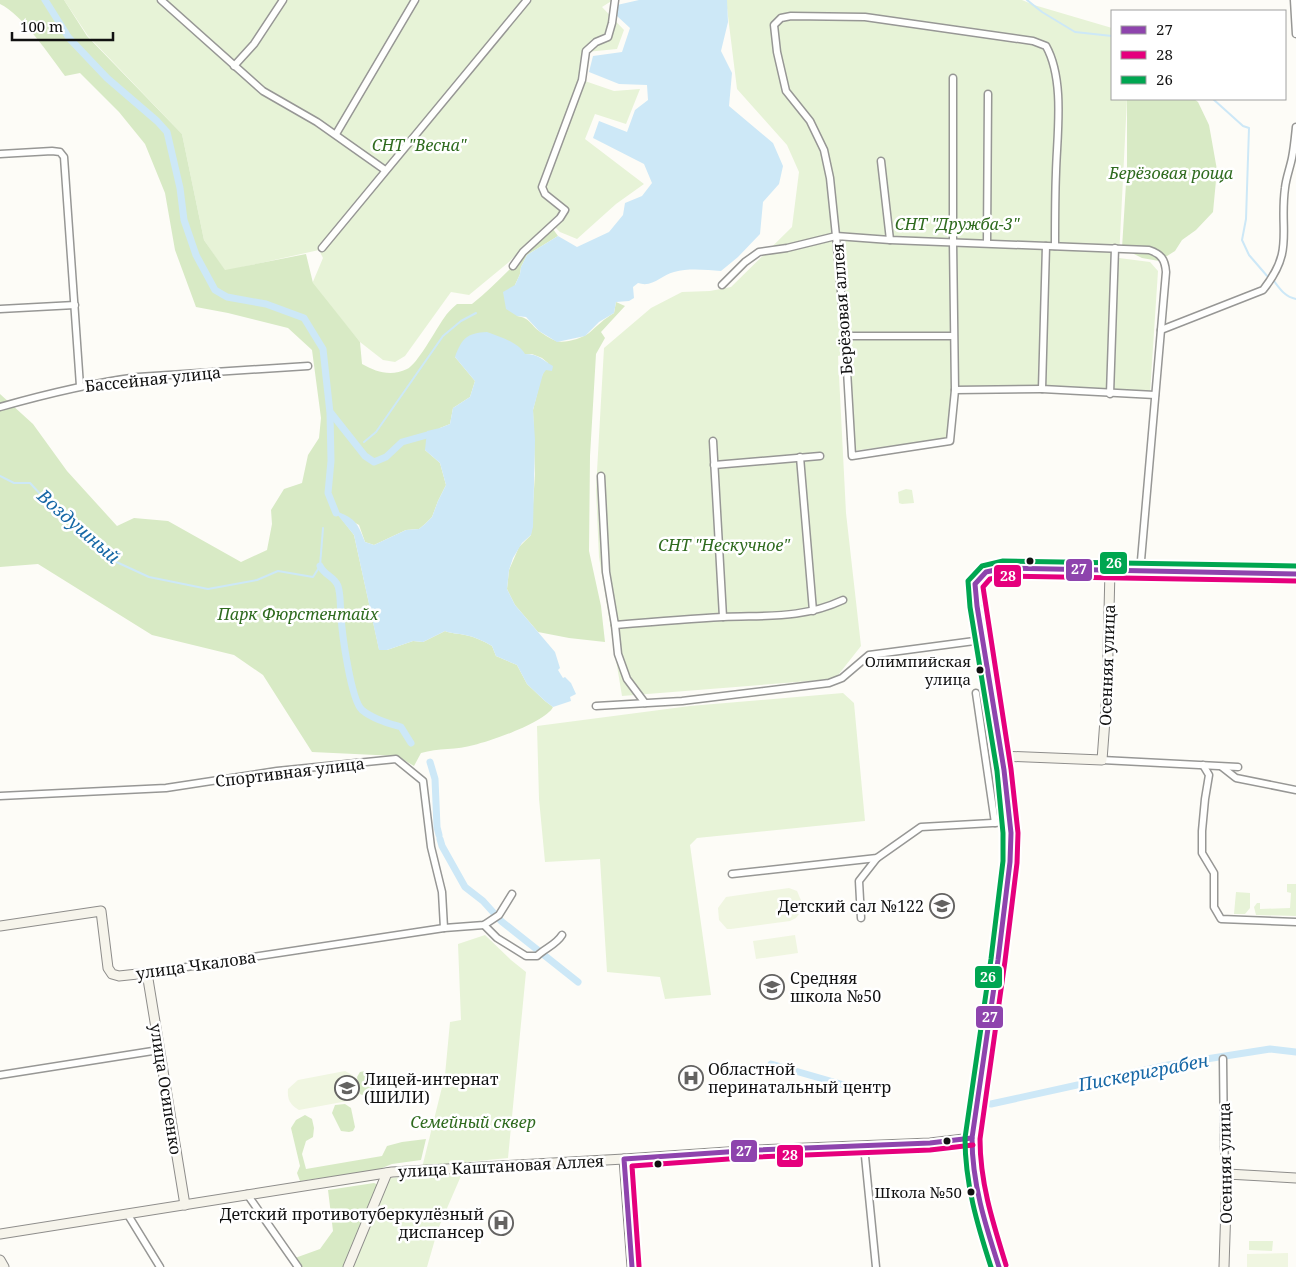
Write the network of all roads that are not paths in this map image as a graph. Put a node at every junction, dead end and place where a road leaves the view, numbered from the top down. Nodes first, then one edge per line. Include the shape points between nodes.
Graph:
1 (161, 0) edge
2 (283, 0) edge
3 (415, 0) edge
4 (527, 0) edge
5 (614, 0) edge
6 (1294, 0) edge
7 (1296, 34) edge
8 (234, 66) junction
9 (953, 78) dead end
10 (988, 94) dead end
11 (1296, 127) edge
12 (336, 134) junction
13 (0, 154) edge
14 (1294, 156) edge
15 (881, 161) dead end
16 (385, 170) junction
17 (836, 236) junction
18 (890, 240) junction
19 (952, 242) junction
20 (987, 243) junction
21 (1046, 246) junction
22 (1054, 246) junction
23 (322, 248) dead end
24 (1115, 248) junction
25 (513, 266) dead end
26 (722, 285) dead end
27 (75, 305) junction
28 (0, 309) edge
29 (1161, 330) junction
30 (845, 336) junction
31 (953, 336) junction
32 (308, 366) dead end
33 (80, 386) junction
34 (1042, 389) junction
35 (955, 390) junction
36 (1110, 394) junction
37 (1155, 395) junction
38 (0, 407) edge
39 (713, 441) dead end
40 (820, 456) dead end
41 (800, 457) junction
42 (714, 465) junction
43 (601, 476) dead end
44 (1110, 570) junction
45 (1140, 572) junction
46 (1296, 574) edge
47 (843, 600) dead end
48 (813, 611) junction
49 (723, 617) junction
50 (616, 624) junction
51 (982, 640) junction
52 (976, 693) dead end
53 (645, 703) junction
54 (596, 706) dead end
55 (1001, 756) junction
56 (1102, 760) junction
57 (1203, 765) junction
58 (1221, 766) junction
59 (1238, 767) dead end
60 (1296, 790) edge
61 (0, 796) edge
62 (1010, 822) junction
63 (995, 823) junction
64 (877, 858) junction
65 (732, 874) dead end
66 (512, 894) dead end
67 (861, 918) dead end
68 (1296, 922) edge
69 (484, 925) junction
70 (0, 926) edge
71 (444, 928) junction
72 (562, 935) dead end
73 (147, 973) junction
74 (159, 1050) junction
75 (1222, 1059) dead end
76 (0, 1075) edge
77 (972, 1138) junction
78 (864, 1146) junction
79 (624, 1159) junction
80 (388, 1173) junction
81 (1227, 1174) junction
82 (1296, 1178) edge
83 (247, 1194) junction
84 (185, 1205) junction
85 (128, 1215) junction
86 (0, 1234) edge
87 (0, 1260) edge
88 (4, 1267) edge
89 (160, 1267) edge
90 (298, 1267) edge
91 (348, 1267) edge
92 (632, 1267) edge
93 (876, 1267) edge
94 (1000, 1267) edge
95 (1224, 1267) edge

1 - 8 street
2 - 8 street via 254,44
3 - 12 street
4 - 16 street
5 - 25 street via 608,37 596,42 586,52 582,80 542,187 545,194 565,210 522,252
6 - 7 street
8 - 12 street via 263,91
9 - 19 street
10 - 20 street
11 - 14 street
12 - 16 street
13 - 27 street via 52,151 60,152 64,157
14 - 29 street via 1284,188 1285,248 1278,268 1263,290
15 - 18 street
16 - 23 street
17 - 18 street, Берёзовая аллея
17 - 22 street via 824,150 810,121 786,91 774,24 781,18 865,17 1033,41 1046,46 1054,65 1057,88
17 - 26 street via 759,252
17 - 30 street, Берёзовая аллея
18 - 19 street, Берёзовая аллея
19 - 20 street, Берёзовая аллея
19 - 31 street
20 - 21 street, Берёзовая аллея
21 - 22 street, Берёзовая аллея
21 - 34 street
22 - 24 street, Берёзовая аллея
24 - 29 street, Берёзовая аллея via 1150,250 1160,254 1165,262
24 - 36 street
27 - 28 street
27 - 33 street
29 - 37 street
30 - 31 street
30 - 35 street, Берёзовая аллея via 852,456 950,441
31 - 35 street
32 - 33 street, Бассейная улица via 138,377
33 - 38 street, Бассейная улица
34 - 35 street
34 - 36 street
36 - 37 street
37 - 45 street
39 - 42 street
40 - 41 street
41 - 42 street
41 - 48 street
42 - 49 street
43 - 50 street via 606,572
44 - 45 street
44 - 51 street via 1004,568 986,572 976,584 975,591
44 - 56 street, Осенняя улица
45 - 46 street
47 - 48 street
48 - 49 street via 795,615
49 - 50 street
50 - 53 street via 618,654 627,679
51 - 53 street via 869,655 842,678 829,683
51 - 55 street
52 - 63 street
53 - 54 street
55 - 56 street
55 - 62 street
56 - 57 street
57 - 58 street
57 - 68 street via 1209,774 1204,800 1202,853 1214,873 1214,907 1221,919
58 - 59 street
58 - 60 street via 1236,778
61 - 71 street, Спортивная улица via 166,788 277,771 396,759 422,781 431,847 442,892
62 - 63 street
62 - 77 street via 1010,862
63 - 64 street via 921,827
64 - 65 street
64 - 67 street via 859,881
66 - 69 street via 497,917
69 - 71 street, улица Чкалова
69 - 72 street via 497,938 526,956 537,956
70 - 73 street, улица Чкалова via 101,911 108,968 112,974
71 - 73 street, улица Чкалова
73 - 74 street, улица Осипенко
74 - 76 street
74 - 84 street, улица Осипенко
75 - 81 street, Осенняя улица
77 - 78 street, улица Каштановая Аллея
77 - 94 street via 977,1188
78 - 79 street, улица Каштановая Аллея
78 - 93 street
79 - 80 street, улица Каштановая Аллея
79 - 92 street
80 - 83 street, улица Каштановая Аллея
80 - 91 street
81 - 82 street
81 - 95 street, Осенняя улица
83 - 84 street, улица Каштановая Аллея
83 - 90 street
84 - 85 street, улица Каштановая Аллея
85 - 86 street, улица Каштановая Аллея
85 - 89 street
87 - 88 street

